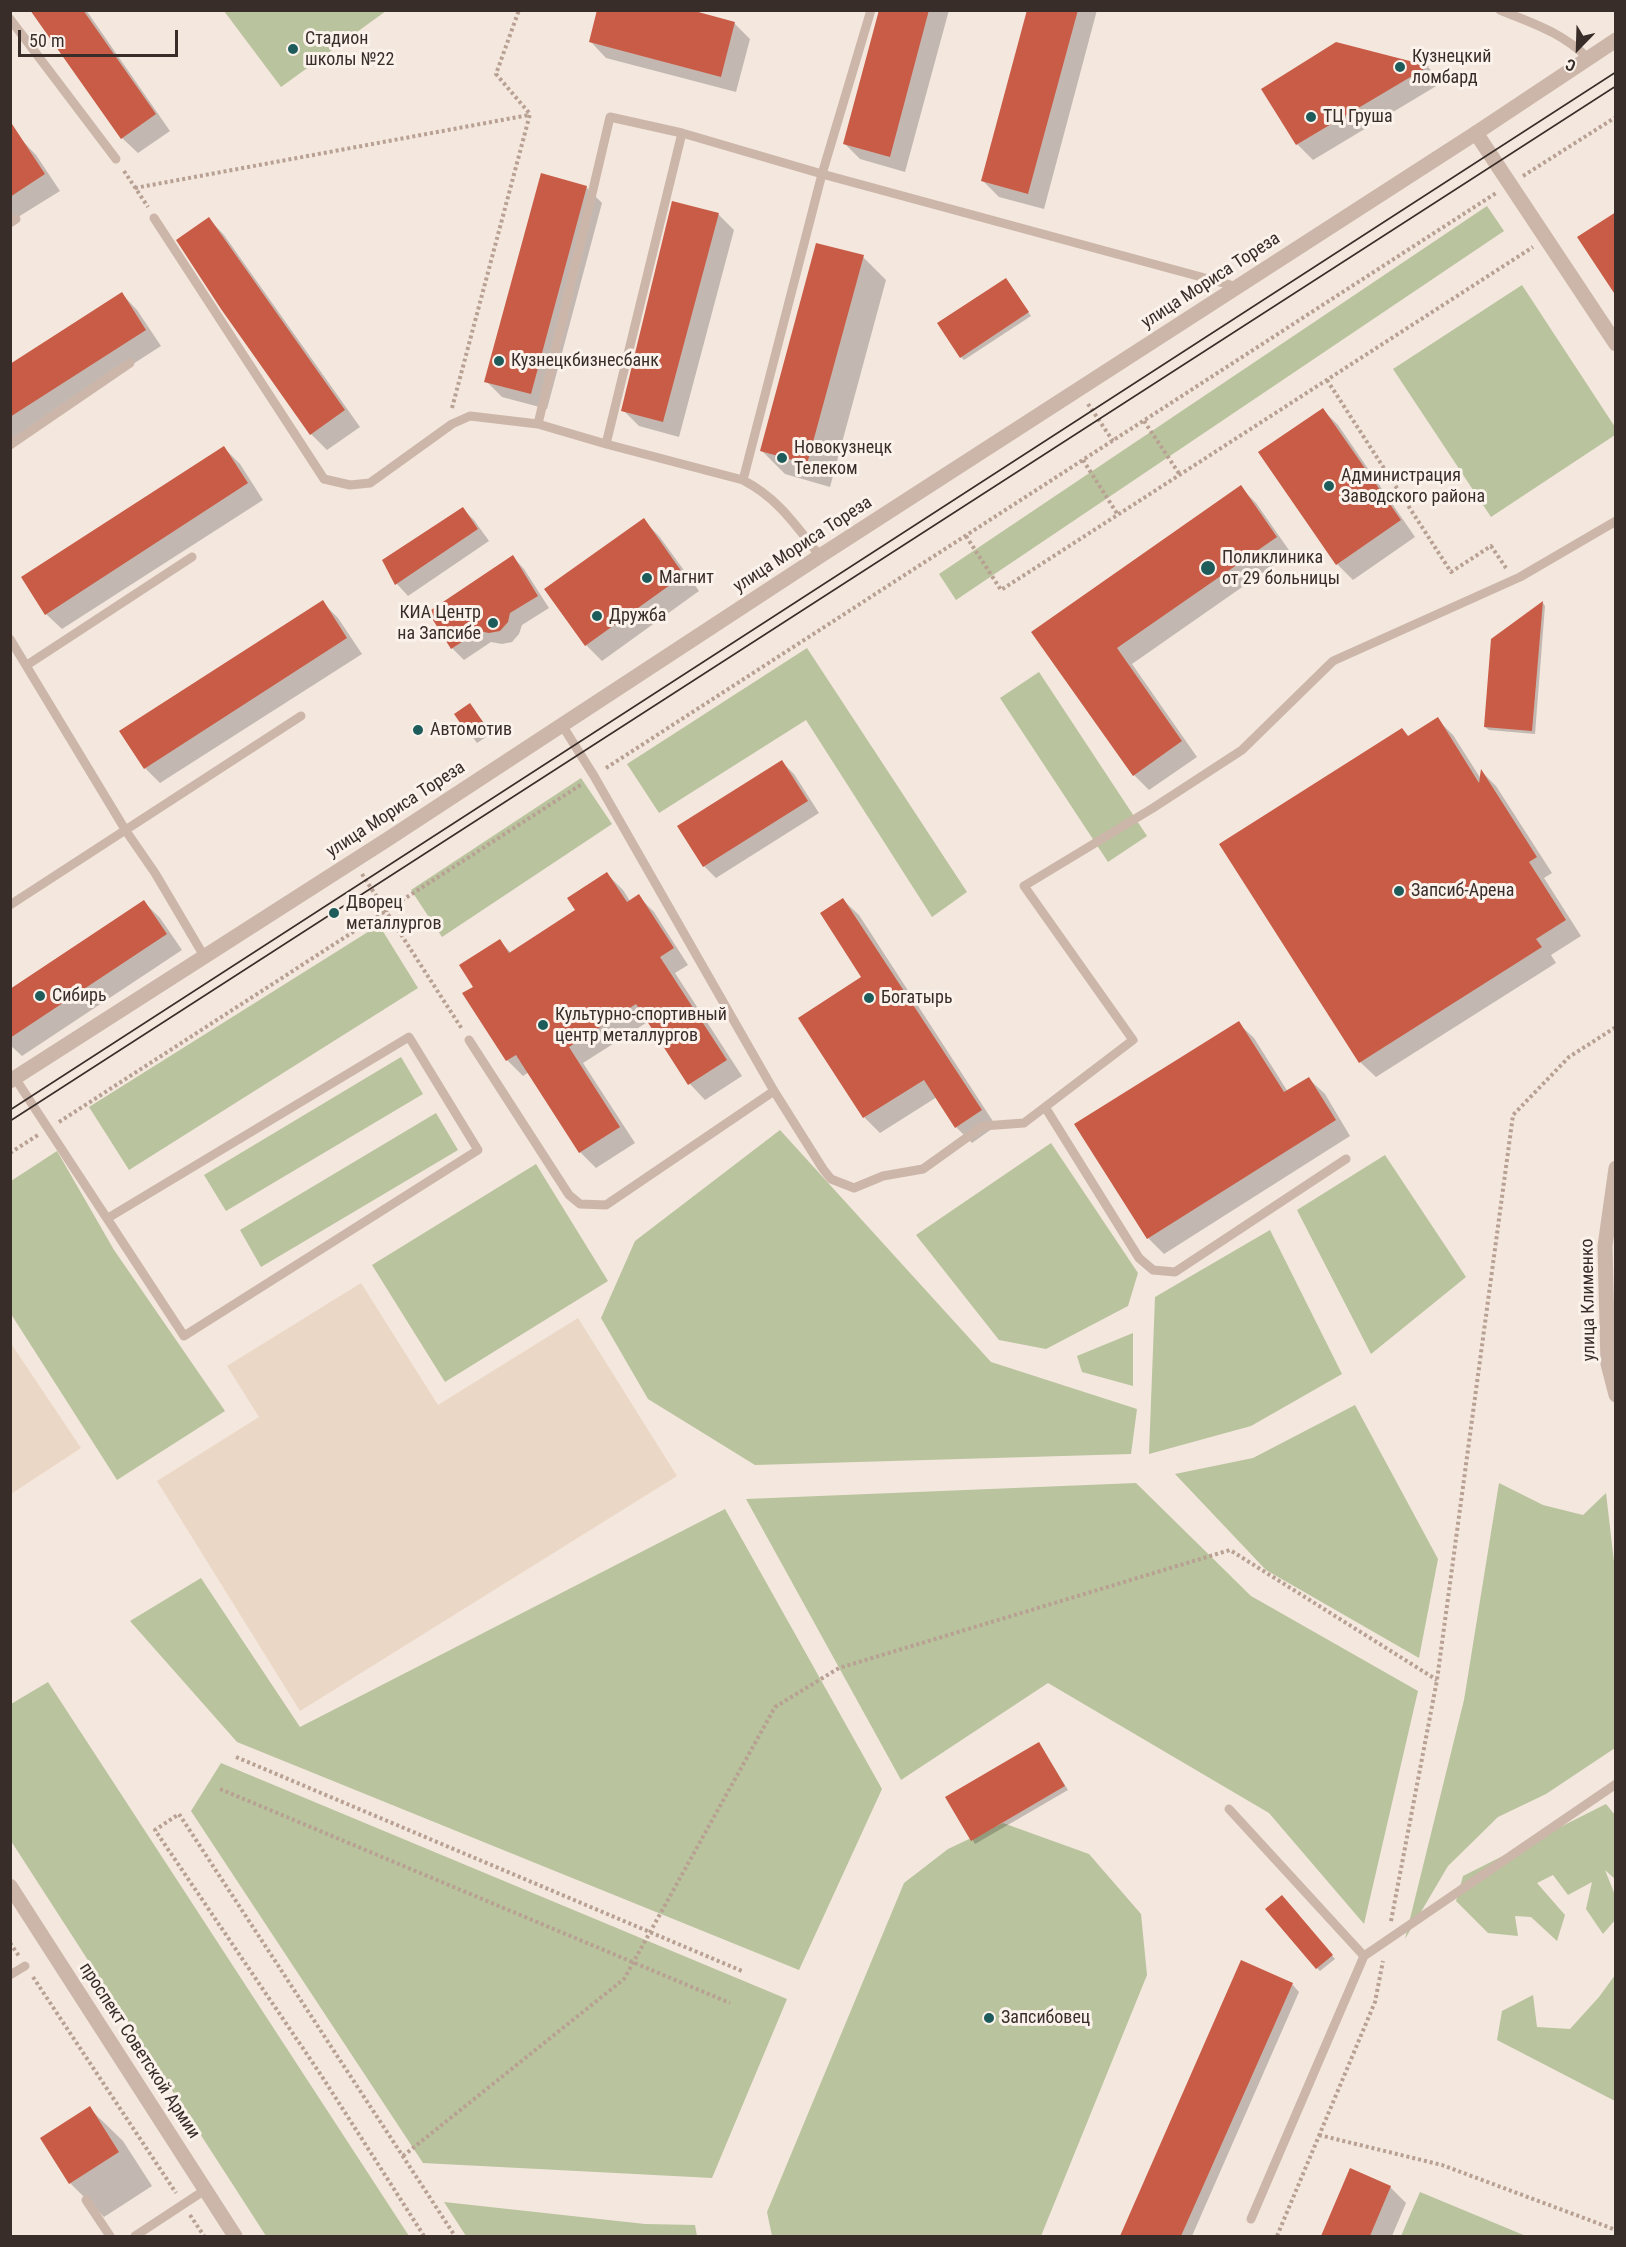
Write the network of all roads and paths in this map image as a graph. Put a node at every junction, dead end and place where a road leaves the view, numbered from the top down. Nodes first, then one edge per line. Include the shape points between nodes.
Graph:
1 (519, 10) edge
2 (871, 10) edge
3 (1500, 10) edge
4 (10, 19) edge
5 (1616, 40) edge
6 (1588, 58) junction
7 (530, 114) junction
8 (1616, 117) edge
9 (682, 133) junction
10 (1476, 133) junction
11 (116, 159) joint
12 (822, 174) junction
13 (1510, 184) junction
14 (135, 188) junction
15 (154, 218) joint
16 (1546, 238) junction
17 (1238, 287) junction
18 (1616, 344) edge
19 (130, 363) dead end
20 (1327, 380) junction
21 (1079, 389) junction
22 (1144, 420) junction
23 (452, 424) junction
24 (538, 424) junction
25 (1113, 441) junction
26 (606, 444) junction
27 (10, 445) edge
28 (1083, 460) junction
29 (1180, 475) junction
30 (743, 480) junction
31 (1119, 515) junction
32 (1616, 521) edge
33 (966, 536) junction
34 (820, 556) junction
35 (192, 557) dead end
36 (1513, 580) junction
37 (10, 639) edge
38 (27, 665) junction
39 (301, 716) dead end
40 (562, 725) junction
41 (594, 776) junction
42 (126, 831) junction
43 (372, 889) dead end
44 (10, 905) edge
45 (386, 910) junction
46 (204, 956) junction
47 (1616, 1027) edge
48 (469, 1040) joint
49 (13, 1079) edge
50 (774, 1091) junction
51 (1045, 1107) junction
52 (48, 1129) junction
53 (10, 1153) edge
54 (1346, 1159) dead end
55 (1616, 1168) edge
56 (108, 1218) junction
57 (1616, 1395) edge
58 (1437, 1680) junction
59 (236, 1756) dead end
60 (1616, 1784) edge
61 (220, 1789) dead end
62 (1229, 1809) dead end
63 (10, 1886) edge
64 (650, 1932) junction
65 (1387, 1939) junction
66 (10, 1943) edge
67 (1364, 1956) junction
68 (633, 1962) junction
69 (25, 1966) junction
70 (742, 1971) dead end
71 (10, 1975) edge
72 (730, 2003) dead end
73 (1319, 2134) junction
74 (403, 2156) junction
75 (205, 2190) junction
76 (86, 2200) dead end
77 (183, 2204) junction
78 (1251, 2219) dead end
79 (1616, 2230) edge
80 (110, 2236) edge
81 (135, 2236) edge
82 (204, 2236) edge
83 (235, 2236) edge
84 (424, 2236) edge
85 (455, 2236) edge
86 (1277, 2236) edge

1 - 7 path via 496,74
2 - 12 lane
3 - 6 lane via 1572,42
4 - 11 lane
5 - 6 street, улица Мориса Тореза
6 - 10 street, улица Мориса Тореза
7 - 14 path
7 - 23 path via 452,404
8 - 13 path
9 - 12 lane
9 - 24 lane via 610,117
9 - 26 lane
10 - 13 street
10 - 17 street, улица Мориса Тореза
11 - 14 path
12 - 17 lane
12 - 30 lane
13 - 16 street
13 - 22 path
14 - 15 path
15 - 23 lane via 324,479 350,485 370,483
16 - 18 street
16 - 20 path
17 - 21 street, улица Мориса Тореза
19 - 27 lane
20 - 29 path
20 - 36 path via 1451,572 1491,546
21 - 25 path
21 - 34 street, улица Мориса Тореза
22 - 25 path
22 - 29 path
23 - 24 lane via 470,416
24 - 26 lane
25 - 28 path
26 - 30 lane
28 - 31 path
28 - 33 path
29 - 31 path
30 - 34 lane via 775,501
31 - 33 path via 1001,591
32 - 36 lane
33 - 41 path
34 - 40 street, улица Мориса Тореза
35 - 38 lane
36 - 51 lane via 1334,661 1242,750 1024,886 1133,1040
37 - 38 lane
38 - 42 lane
39 - 42 lane
40 - 41 lane
40 - 46 street, улица Мориса Тореза
41 - 45 path
41 - 50 lane
42 - 44 lane
42 - 46 lane
43 - 45 path
45 - 48 path
45 - 52 path
46 - 49 street, улица Мориса Тореза
47 - 58 path via 1569,1057 1513,1115
48 - 50 lane via 569,1195 580,1204 606,1205
49 - 52 lane
50 - 51 lane via 831,1179 854,1188 883,1176 923,1170 983,1126 1024,1123
51 - 54 lane via 1139,1258 1153,1270 1175,1272
52 - 53 path
52 - 56 lane
55 - 57 street, улица Клименко via 1605,1246 1608,1364
56 - 56 lane via 409,1036 478,1150 184,1336
58 - 64 path via 1230,1551 839,1668 775,1707
58 - 65 path
59 - 64 path
60 - 65 lane
61 - 68 path
62 - 67 lane
63 - 75 street, проспект Советской Армии
64 - 68 path
64 - 70 path
65 - 67 lane
65 - 73 path via 1375,2002
66 - 69 path
67 - 78 lane
68 - 72 path
68 - 74 path via 624,1979
69 - 71 lane
69 - 77 path
73 - 79 path via 1442,2165
73 - 86 path
74 - 84 path via 179,1814 155,1830 321,2075
74 - 85 path
75 - 77 lane
75 - 83 street, проспект Советской Армии
76 - 80 lane
77 - 81 lane
77 - 82 path

